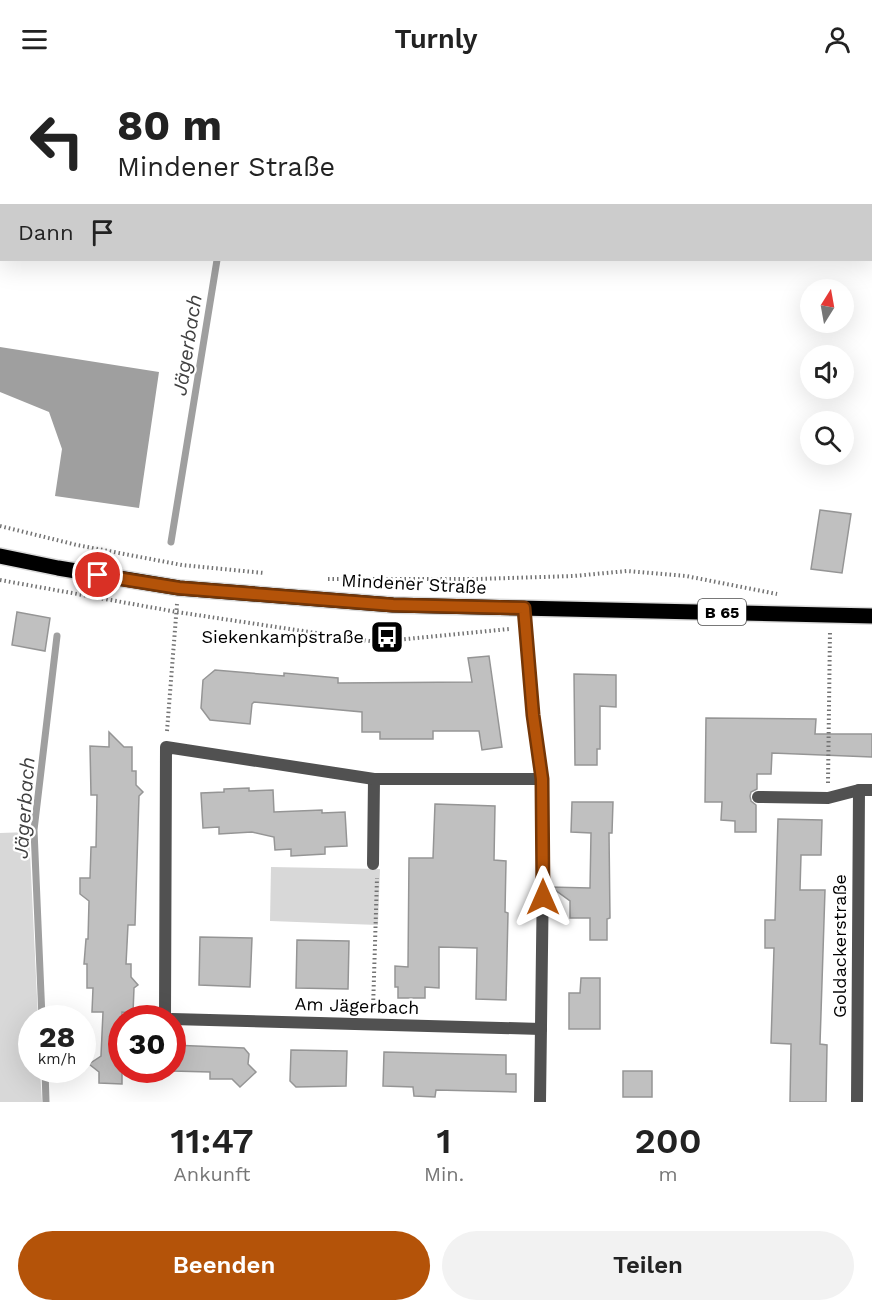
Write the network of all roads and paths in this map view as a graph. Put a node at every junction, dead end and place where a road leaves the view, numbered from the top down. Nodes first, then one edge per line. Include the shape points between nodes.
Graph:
1 (0, 526) edge
2 (0, 556) edge
3 (271, 574) dead end
4 (327, 579) dead end
5 (179, 588) junction
6 (780, 595) dead end
7 (524, 608) junction
8 (830, 615) junction
9 (872, 616) edge
10 (166, 747) junction
11 (374, 779) junction
12 (542, 779) junction
13 (866, 790) edge
14 (758, 797) dead end
15 (828, 798) junction
16 (373, 864) joint
17 (165, 1005) edge
18 (186, 1019) edge
19 (373, 1024) junction
20 (541, 1029) junction
21 (540, 1102) edge
22 (857, 1102) edge

1 - 3 path via 183,565
2 - 5 main road, Mindener Straße / B 65
4 - 6 path via 520,578 627,571 686,576
5 - 7 main road, Mindener Straße / B 65 via 393,605
5 - 10 path
7 - 8 main road, Mindener Straße / B 65
7 - 12 street
8 - 9 main road, B 65
8 - 15 path
10 - 11 street
10 - 17 street
11 - 12 street
11 - 16 street
12 - 20 street
13 - 15 street, Goldackerstraße
13 - 22 street, Goldackerstraße
14 - 15 street, Goldackerstraße
16 - 19 path via 377,873
18 - 19 street, Am Jägerbach
19 - 20 street, Am Jägerbach
20 - 21 street

